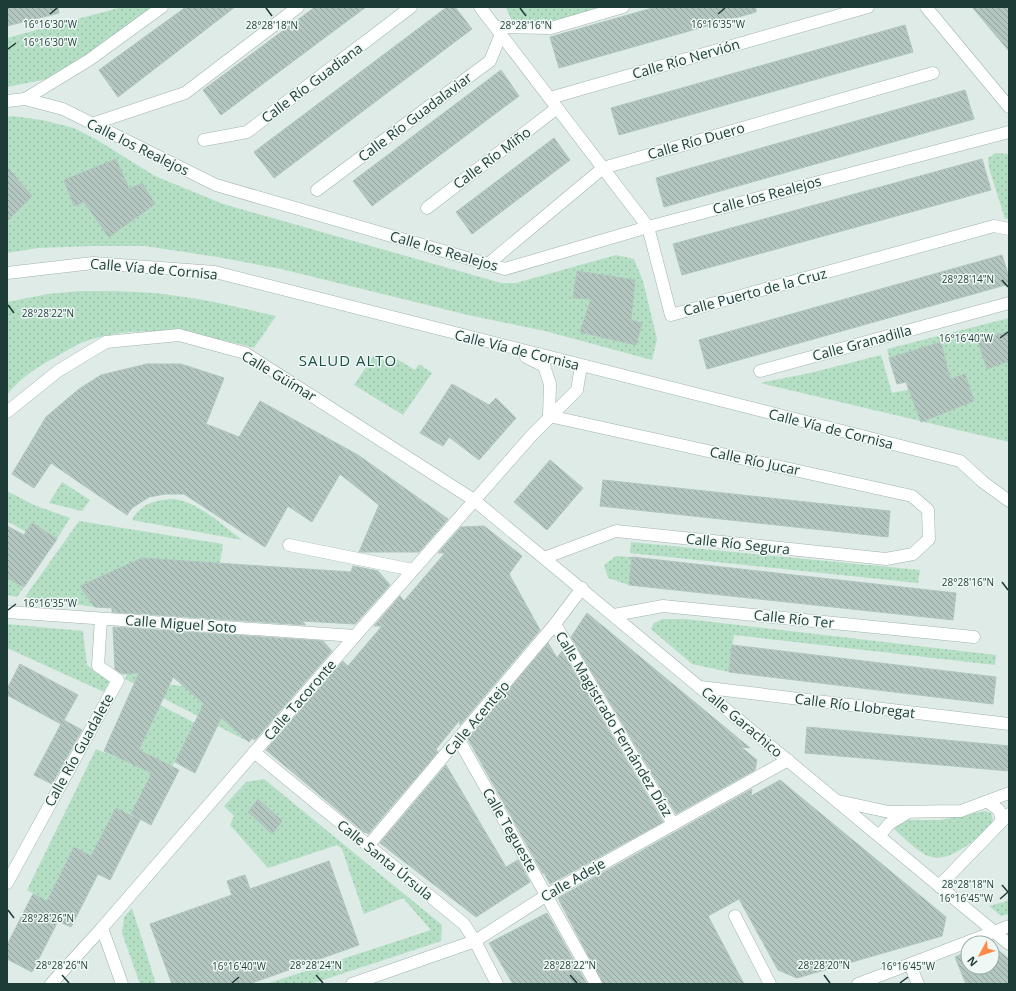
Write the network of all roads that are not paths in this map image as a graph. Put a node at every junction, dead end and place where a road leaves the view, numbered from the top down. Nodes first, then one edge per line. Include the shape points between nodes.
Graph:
1 (162, 7) edge
2 (298, 7) edge
3 (412, 7) edge
4 (480, 7) edge
5 (623, 7) edge
6 (868, 7) edge
7 (926, 7) edge
8 (498, 31) junction
9 (933, 73) dead end
10 (550, 98) junction
11 (25, 99) junction
12 (7, 101) edge
13 (1009, 107) edge
14 (558, 108) junction
15 (92, 124) junction
16 (1009, 132) edge
17 (204, 140) dead end
18 (603, 168) junction
19 (317, 190) dead end
20 (427, 208) dead end
21 (648, 226) junction
22 (1009, 229) edge
23 (488, 264) junction
24 (7, 273) edge
25 (1009, 303) edge
26 (507, 347) junction
27 (581, 366) junction
28 (760, 371) dead end
29 (7, 412) edge
30 (549, 416) junction
31 (474, 500) junction
32 (1009, 501) edge
33 (929, 540) joint
34 (289, 545) dead end
35 (544, 558) junction
36 (413, 570) junction
37 (582, 588) junction
38 (7, 612) edge
39 (614, 615) junction
40 (101, 619) junction
41 (555, 624) junction
42 (355, 636) junction
43 (974, 637) dead end
44 (700, 687) junction
45 (1009, 724) edge
46 (459, 740) junction
47 (254, 752) junction
48 (788, 760) junction
49 (1009, 793) edge
50 (834, 800) junction
51 (988, 802) junction
52 (907, 813) junction
53 (1006, 817) edge
54 (673, 824) junction
55 (880, 835) junction
56 (368, 846) junction
57 (7, 883) edge
58 (939, 886) junction
59 (547, 895) junction
60 (735, 916) dead end
61 (1009, 926) edge
62 (102, 928) junction
63 (994, 931) junction
64 (475, 941) junction
65 (1009, 944) edge
66 (910, 965) junction
67 (51, 984) edge
68 (122, 984) edge
69 (352, 984) edge
70 (497, 984) edge
71 (596, 984) edge
72 (770, 984) edge
73 (858, 984) edge
74 (918, 984) edge

1 - 11 street via 88,60
2 - 15 street via 185,93
3 - 17 street, Calle Río Guadiana via 247,132
4 - 8 street, Calle Puerto de la Cruz
5 - 8 street via 551,28
6 - 10 street, Calle Río Nervión
7 - 13 street
8 - 10 street, Calle Puerto de la Cruz
8 - 19 street, Calle Río Guadalaviar via 490,61
9 - 18 street, Calle Río Duero
10 - 14 street, Calle Puerto de la Cruz
11 - 12 street, Calle los Realejos
11 - 15 street, Calle los Realejos via 63,109
14 - 18 street, Calle Puerto de la Cruz
14 - 20 street, Calle Río Miño
15 - 23 street, Calle los Realejos via 216,185
16 - 21 street, Calle los Realejos
18 - 21 street, Calle Puerto de la Cruz
18 - 23 street, Calle Río Duero
21 - 22 street, Calle Puerto de la Cruz via 671,315 994,226
21 - 23 street, Calle los Realejos via 505,269
24 - 26 street, Calle Vía de Cornisa via 94,263 215,272
25 - 28 street, Calle Granadilla
26 - 27 street, Calle Vía de Cornisa
26 - 30 street via 544,366 550,384
27 - 30 street, Calle Tacoronte via 576,390
27 - 32 street, Calle Vía de Cornisa via 960,461
29 - 31 street, Calle Güímar via 58,371 106,342 179,335 245,353
30 - 31 street, Calle Tacoronte
30 - 33 street, Calle Río Jucar via 912,496 928,510
31 - 35 street, Calle Garachico
31 - 36 street, Calle Tacoronte
33 - 35 street, Calle Río Segura via 913,554 886,558 616,532
34 - 36 street
35 - 37 street, Calle Garachico
36 - 42 street, Calle Tacoronte
37 - 39 street, Calle Garachico
37 - 41 street, Calle Acentejo
38 - 40 street, Calle Miguel Soto
39 - 43 street, Calle Río Ter via 663,606
39 - 44 street, Calle Garachico
40 - 42 street, Calle Miguel Soto
40 - 57 street, Calle Río Guadalete via 98,666 118,680
41 - 46 street, Calle Acentejo
41 - 54 street, Calle Magistrado Fernández Díaz
42 - 47 street, Calle Tacoronte
44 - 45 street, Calle Río Llobregat
44 - 48 street, Calle Garachico
46 - 56 street, Calle Acentejo
46 - 59 street, Calle Tegueste
47 - 56 street, Calle Santa Úrsula
47 - 62 street, Calle Tacoronte
48 - 50 street, Calle Garachico
48 - 54 street, Calle Adeje
49 - 51 street
50 - 52 street via 889,812
50 - 55 street, Calle Garachico
51 - 52 street via 961,811
51 - 53 street
52 - 55 street via 889,824
53 - 58 street
54 - 59 street, Calle Adeje
55 - 58 street, Calle Garachico
56 - 64 street, Calle Santa Úrsula via 464,924
58 - 63 street, Calle Garachico
59 - 64 street, Calle Adeje
59 - 71 street, Calle Tegueste
60 - 72 street
61 - 63 street
62 - 67 street, Calle Tacoronte
62 - 68 street
63 - 65 street, Calle Garachico
63 - 66 street
64 - 69 street, Calle Adeje
64 - 70 street, Calle Santa Úrsula
66 - 73 street
66 - 74 street

